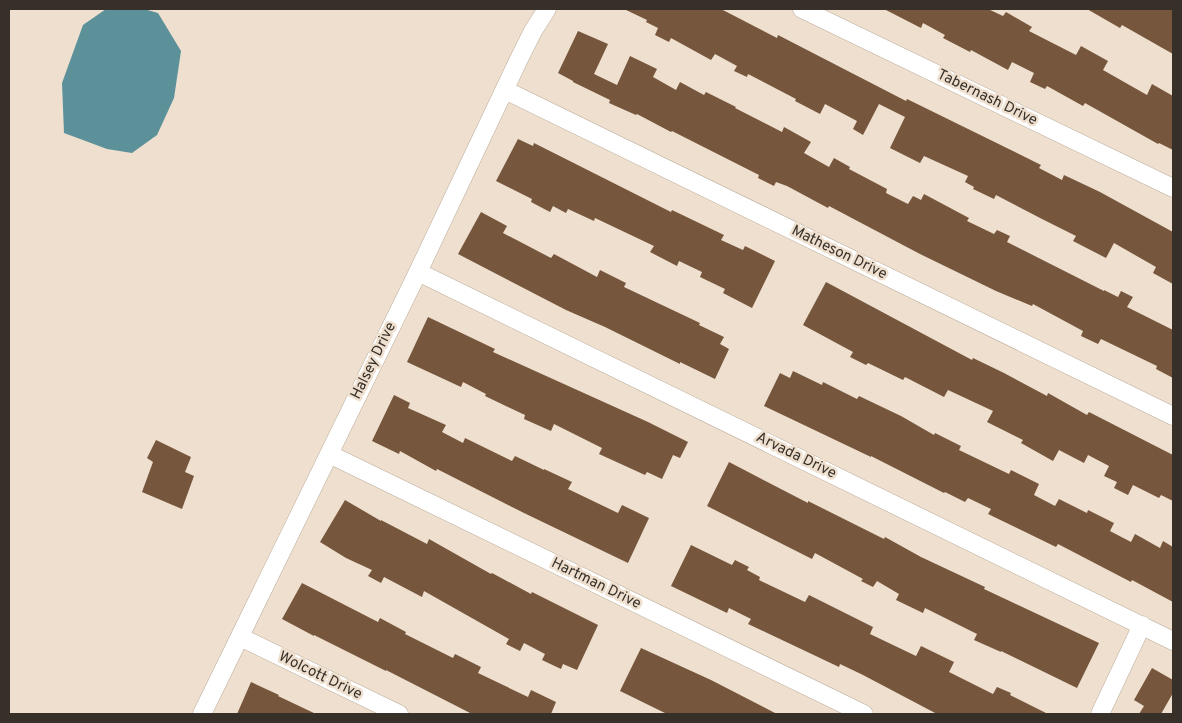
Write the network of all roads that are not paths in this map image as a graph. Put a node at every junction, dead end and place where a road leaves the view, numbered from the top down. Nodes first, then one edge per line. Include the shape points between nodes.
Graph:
1 (547, 9) edge
2 (802, 9) edge
3 (505, 90) junction
4 (1173, 188) edge
5 (418, 272) junction
6 (1173, 416) edge
7 (329, 454) junction
8 (1142, 625) junction
9 (240, 637) junction
10 (1173, 641) edge
11 (202, 714) edge
12 (399, 714) edge
13 (864, 714) edge
14 (1100, 714) edge

1 - 3 street, Halsey Drive
2 - 4 street, Tabernash Drive
3 - 5 street, Halsey Drive
3 - 6 street, Matheson Drive
5 - 7 street, Halsey Drive
5 - 8 street, Arvada Drive
7 - 9 street, Halsey Drive
7 - 13 street, Hartman Drive
8 - 10 street, Arvada Drive
8 - 14 street
9 - 11 street, Halsey Drive
9 - 12 street, Wolcott Drive

